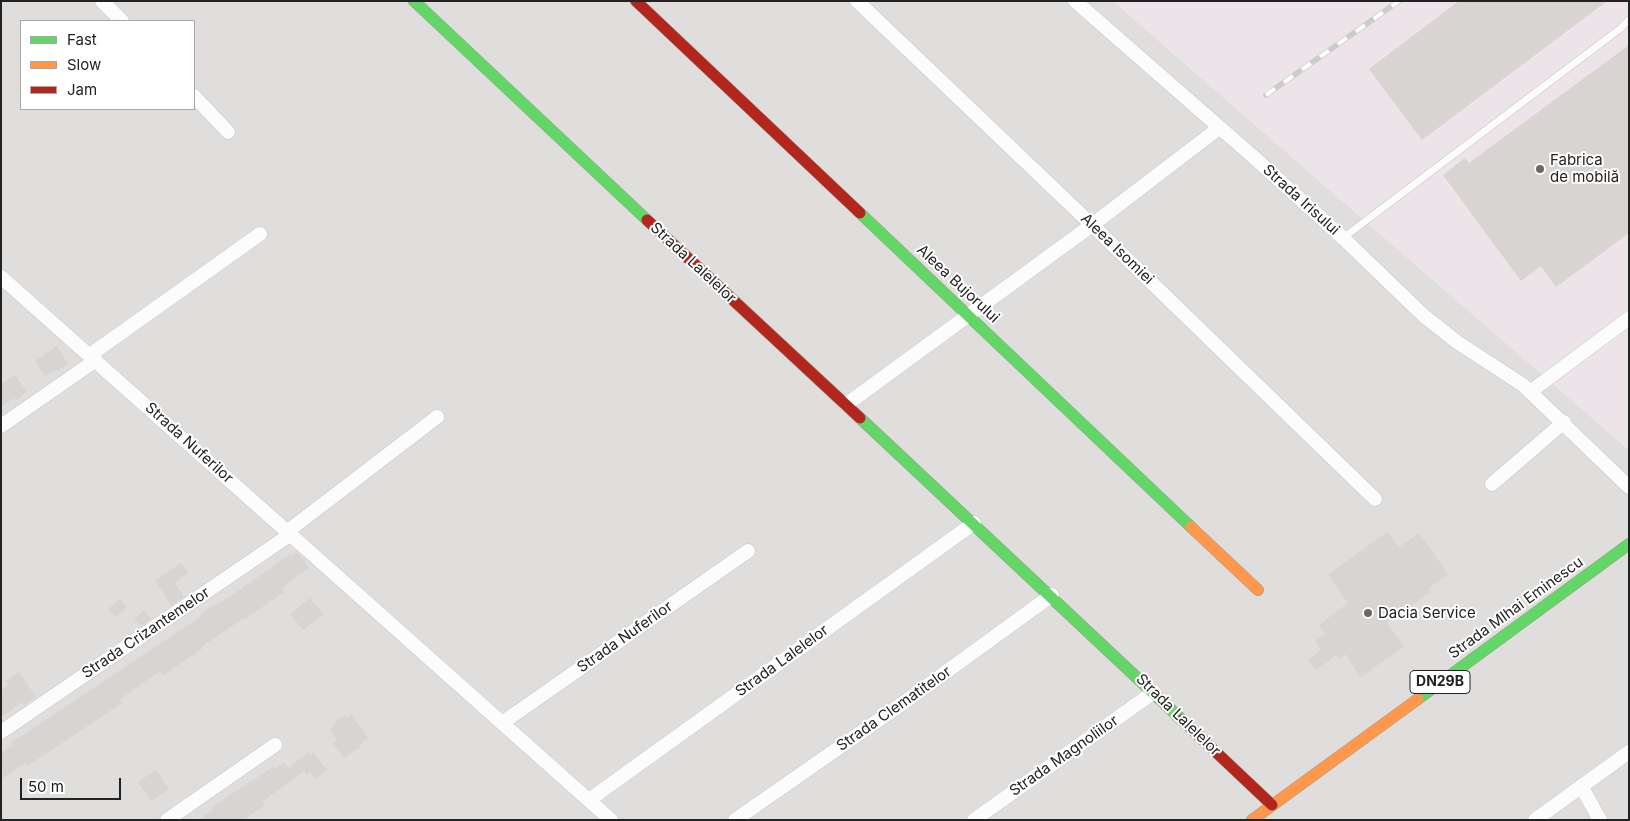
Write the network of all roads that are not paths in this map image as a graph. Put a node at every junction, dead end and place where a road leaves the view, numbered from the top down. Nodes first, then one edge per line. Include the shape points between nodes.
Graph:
1 (102, 1) edge
2 (434, 1) edge
3 (636, 1) edge
4 (857, 1) edge
5 (1075, 1) edge
6 (418, 5) edge
7 (121, 20) edge
8 (1629, 20) edge
9 (195, 97) edge
10 (1219, 128) junction
11 (228, 132) dead end
12 (1092, 224) junction
13 (260, 234) dead end
14 (1343, 238) junction
15 (1, 276) edge
16 (969, 316) junction
17 (1629, 318) edge
18 (93, 358) junction
19 (1530, 392) junction
20 (847, 404) junction
21 (437, 417) dead end
22 (1564, 422) junction
23 (1, 426) edge
24 (1492, 484) dead end
25 (1629, 487) edge
26 (1375, 499) dead end
27 (974, 523) junction
28 (290, 533) junction
29 (1629, 544) edge
30 (748, 551) dead end
31 (1258, 590) dead end
32 (1052, 595) junction
33 (1154, 692) junction
34 (502, 723) junction
35 (1, 732) edge
36 (275, 745) dead end
37 (1629, 752) edge
38 (1582, 786) junction
39 (589, 800) junction
40 (1272, 805) junction
41 (167, 820) edge
42 (611, 820) edge
43 (735, 820) edge
44 (974, 820) edge
45 (1252, 820) edge
46 (1534, 820) edge
47 (1600, 820) edge

1 - 7 street
2 - 6 street
3 - 16 street, Aleea Bujorului
4 - 12 street, Aleea Isomiei
5 - 10 street, Strada Irisului
6 - 20 street, Strada Lalelelor
8 - 14 lane
9 - 11 street
10 - 12 street
10 - 14 street, Strada Irisului
12 - 16 street
12 - 26 street, Aleea Isomiei
13 - 18 street
14 - 19 street, Strada Irisului via 1442,330
15 - 18 street, Strada Nuferilor
16 - 20 street
16 - 31 street, Aleea Bujorului
17 - 19 street
18 - 23 street
18 - 28 street, Strada Nuferilor
19 - 22 street, Strada Irisului
20 - 27 street, Strada Lalelelor
21 - 28 street
22 - 24 street
22 - 25 street, Strada Irisului
27 - 32 street, Strada Lalelelor
27 - 39 street, Strada Lalelelor
28 - 34 street, Strada Nuferilor
28 - 35 street, Strada Crizantemelor
29 - 40 street, Strada MIhai Eminescu / DN29B
30 - 34 street, Strada Nuferilor
32 - 33 street, Strada Lalelelor
32 - 43 street, Strada Clematitelor
33 - 40 street, Strada Lalelelor
33 - 44 street, Strada Magnoliilor
34 - 39 street, Strada Nuferilor
36 - 41 street
37 - 38 street
38 - 46 street
38 - 47 street
39 - 42 street, Strada Nuferilor
40 - 45 street, Strada MIhai Eminescu / DN29B

